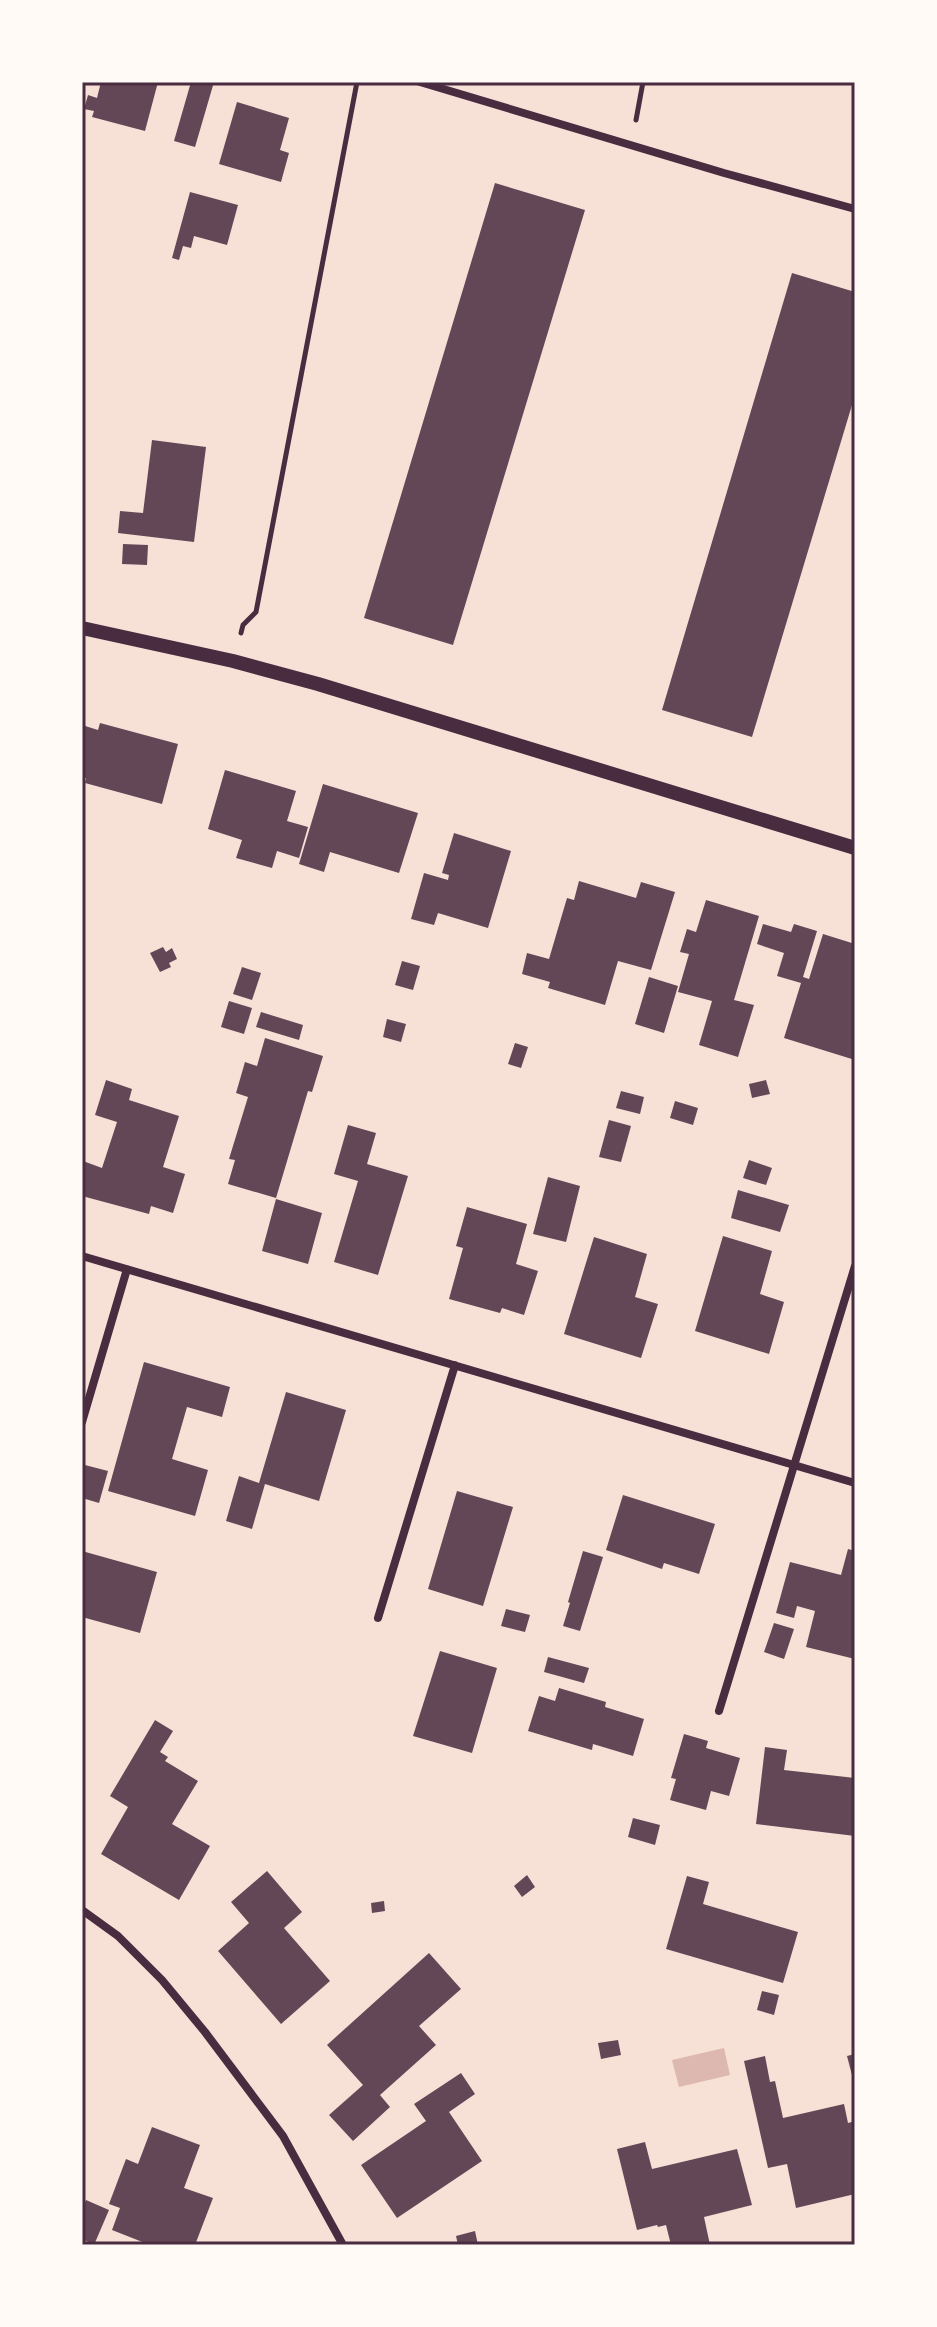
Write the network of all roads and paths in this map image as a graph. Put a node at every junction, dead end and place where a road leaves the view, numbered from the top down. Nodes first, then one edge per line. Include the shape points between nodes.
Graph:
1 (357, 82) edge
2 (420, 82) edge
3 (643, 82) edge
4 (632, 145) junction
5 (855, 209) edge
6 (82, 628) edge
7 (233, 661) junction
8 (855, 848) edge
9 (82, 1256) edge
10 (855, 1266) edge
11 (127, 1269) junction
12 (455, 1365) junction
13 (82, 1422) edge
14 (795, 1465) junction
15 (855, 1483) edge
16 (378, 1618) dead end
17 (719, 1711) dead end
18 (82, 1910) edge
19 (343, 2245) edge

1 - 7 path via 256,612 243,625
2 - 4 street
3 - 4 path
4 - 5 street
6 - 7 street
7 - 8 street
9 - 11 street
10 - 14 street
11 - 12 street
11 - 13 street
12 - 14 street
12 - 16 street
14 - 15 street
14 - 17 street
18 - 19 street via 118,1936 205,2032 283,2136

